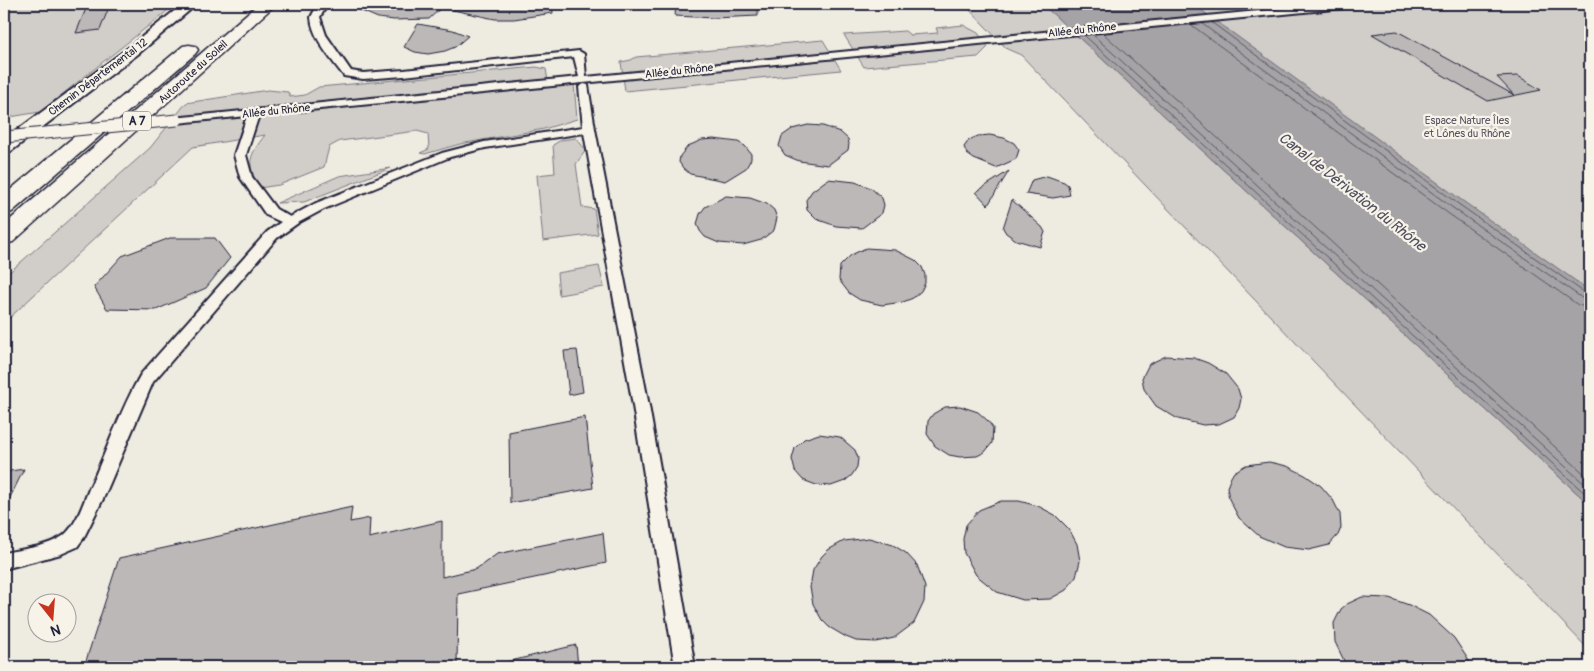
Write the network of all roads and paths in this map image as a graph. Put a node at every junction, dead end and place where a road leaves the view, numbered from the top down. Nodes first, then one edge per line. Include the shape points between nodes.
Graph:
1 (191, 4) edge
2 (243, 4) edge
3 (268, 4) edge
4 (323, 4) edge
5 (1354, 4) edge
6 (254, 113) junction
7 (589, 129) junction
8 (4, 141) edge
9 (4, 207) edge
10 (290, 222) junction
11 (4, 237) edge
12 (4, 561) edge
13 (685, 667) edge

1 - 8 main road, Chemin Départemental 12 via 133,51
2 - 9 highway, Autoroute du Soleil / A 7
3 - 11 highway, Autoroute du Soleil / A 7
4 - 7 street via 316,21 348,74 404,73 579,54
5 - 6 street, Allée du Rhône
6 - 8 street, Allée du Rhône, bridge
6 - 10 street via 240,155 246,176 271,212
7 - 10 street via 484,145 446,155
7 - 13 street
10 - 12 street via 272,235 147,378 85,521 72,541 38,554

